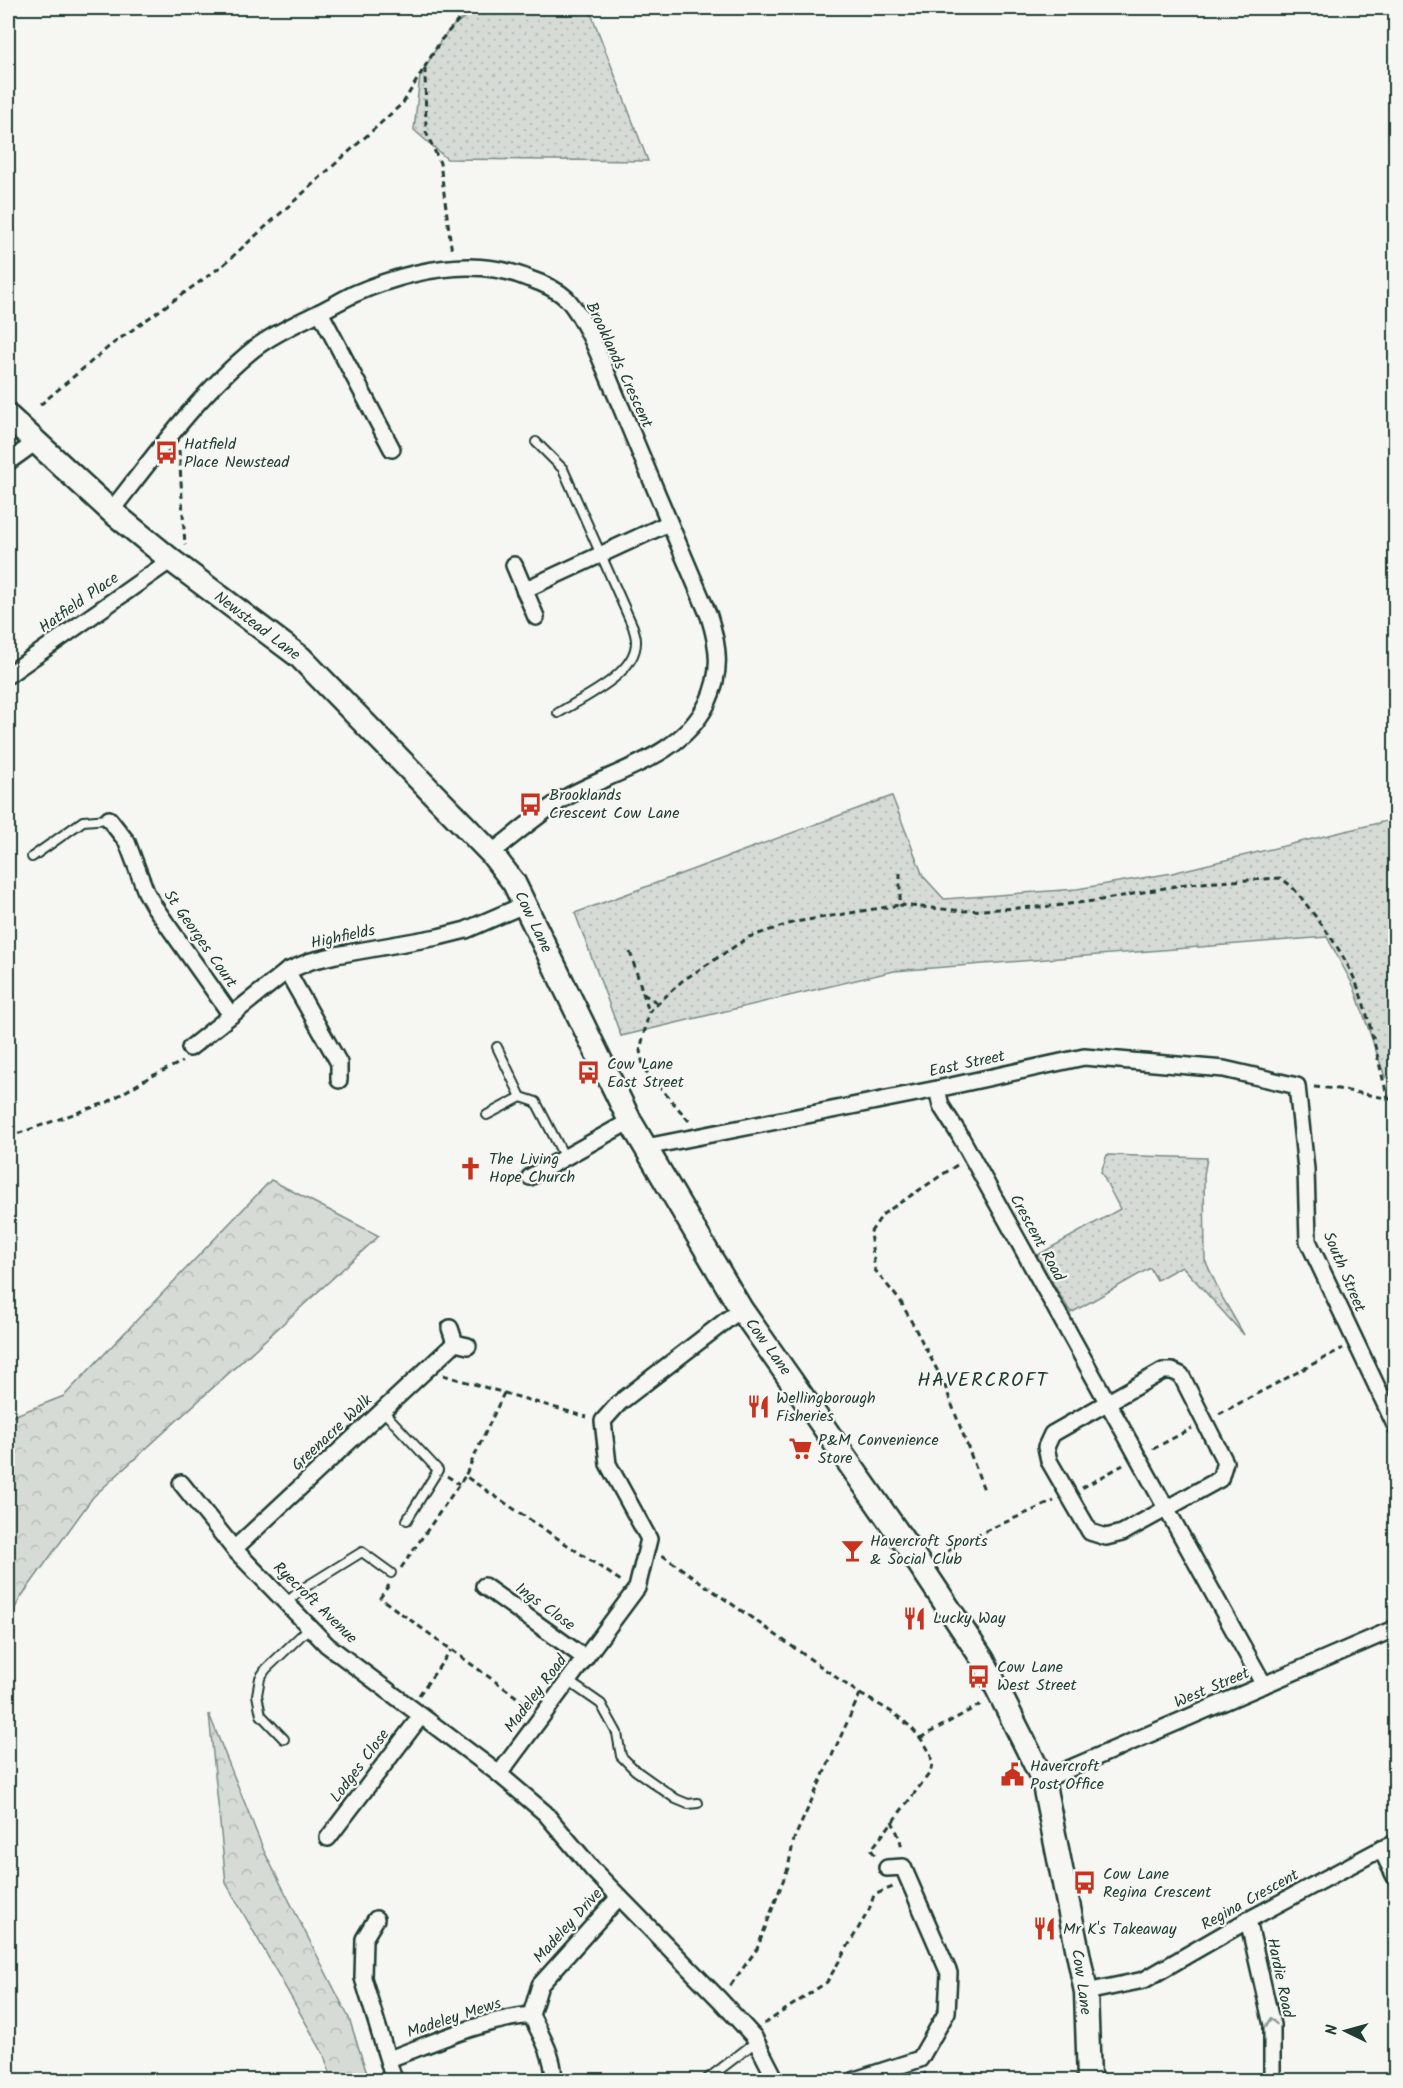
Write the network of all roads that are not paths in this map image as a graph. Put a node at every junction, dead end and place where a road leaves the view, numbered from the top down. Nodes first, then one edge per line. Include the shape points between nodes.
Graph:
1 (320, 312) junction
2 (8, 416) edge
3 (36, 442) junction
4 (536, 442) dead end
5 (392, 449) dead end
6 (8, 462) edge
7 (111, 511) junction
8 (669, 523) junction
9 (601, 554) junction
10 (175, 564) junction
11 (514, 565) dead end
12 (524, 590) junction
13 (536, 617) dead end
14 (8, 675) edge
15 (558, 713) dead end
16 (109, 819) joint
17 (492, 853) junction
18 (32, 857) dead end
19 (526, 904) junction
20 (287, 971) junction
21 (231, 1015) junction
22 (497, 1047) dead end
23 (190, 1048) road end
24 (339, 1080) dead end
25 (1297, 1086) joint
26 (937, 1089) junction
27 (521, 1097) junction
28 (487, 1115) dead end
29 (630, 1121) junction
30 (646, 1147) junction
31 (565, 1158) junction
32 (530, 1177) dead end
33 (741, 1309) junction
34 (458, 1339) dead end
35 (1108, 1403) junction
36 (382, 1410) junction
37 (1395, 1427) edge
38 (181, 1483) dead end
39 (1166, 1509) junction
40 (407, 1520) dead end
41 (234, 1549) junction
42 (393, 1574) road end
43 (482, 1583) dead end
44 (287, 1602) junction
45 (311, 1626) junction
46 (1395, 1628) edge
47 (585, 1658) junction
48 (568, 1681) junction
49 (1264, 1685) junction
50 (416, 1712) junction
51 (284, 1739) dead end
52 (499, 1774) junction
53 (1043, 1780) junction
54 (698, 1803) dead end
55 (328, 1838) dead end
56 (1388, 1846) edge
57 (887, 1868) road end
58 (1395, 1878) edge
59 (619, 1897) junction
60 (376, 1919) dead end
61 (1248, 1920) junction
62 (1086, 1992) junction
63 (531, 2015) junction
64 (754, 2038) junction
65 (389, 2059) junction
66 (710, 2079) edge
67 (394, 2080) edge
68 (553, 2080) edge
69 (776, 2080) edge
70 (855, 2080) edge
71 (1089, 2080) edge
72 (1272, 2080) edge

1 - 5 street
1 - 7 street, Brooklands Crescent via 283,329 229,372 169,437
1 - 8 street, Brooklands Crescent via 390,280 453,267 486,267 547,285 565,297 580,317
2 - 3 main road, Newstead Lane
3 - 6 street
3 - 7 main road, Newstead Lane
4 - 9 lane via 563,469
7 - 10 main road, Newstead Lane
8 - 9 street
8 - 17 street, Brooklands Crescent via 717,642 718,668 702,714 677,742 565,798
9 - 12 street
9 - 15 lane via 637,642 629,662 616,678
10 - 14 street, Hatfield Place
10 - 17 main road, Newstead Lane via 300,657
11 - 12 street
12 - 13 street
16 - 18 lane via 83,821
16 - 21 street, St Georges Court via 127,842 154,906
17 - 19 main road, Cow Lane
19 - 20 street, Highfields via 438,938 336,955
19 - 29 main road, Cow Lane
20 - 21 street, Highfields
20 - 24 street via 339,1063
21 - 23 street, Highfields
22 - 27 lane
25 - 26 street, East Street via 1224,1069 1084,1057
25 - 37 street, South Street via 1306,1168 1308,1241
26 - 30 street, East Street
26 - 35 street, Crescent Road via 941,1106
27 - 28 lane
27 - 31 lane via 537,1102
29 - 30 main road, Cow Lane
29 - 31 street
30 - 33 main road, Cow Lane
31 - 32 street
33 - 47 street, Madeley Road via 619,1403 603,1421 608,1464 649,1539 635,1590
33 - 53 main road, Cow Lane via 983,1660
34 - 36 street, Greenacre Walk
35 - 39 street, Crescent Road
35 - 39 street via 1053,1434 1046,1447 1049,1461 1090,1532 1106,1537 1122,1533
35 - 39 street via 1163,1371 1181,1375 1225,1462 1220,1479
36 - 40 lane via 438,1470
36 - 41 street, Greenacre Walk
38 - 41 street, Ryecroft Avenue
39 - 49 street, Crescent Road
41 - 44 street, Ryecroft Avenue
42 - 44 lane via 362,1552
43 - 47 street, Ings Close
44 - 45 street, Ryecroft Avenue
45 - 50 street, Ryecroft Avenue via 327,1645
45 - 51 lane via 260,1678 257,1695 261,1715
46 - 49 street, West Street
47 - 48 street, Madeley Road
48 - 52 street, Madeley Road
48 - 54 lane via 601,1704 617,1733 621,1756 635,1770 676,1799
49 - 53 street, West Street
50 - 52 street, Ryecroft Avenue
50 - 55 street, Lodges Close
52 - 59 street via 545,1812
53 - 62 main road, Cow Lane
56 - 58 street
56 - 61 street, Regina Crescent
57 - 70 street via 906,1873 949,1973 947,2012 920,2059
59 - 63 street, Madeley Drive via 540,1985
59 - 64 street
60 - 65 street via 364,1939 363,1978
61 - 62 street, Regina Crescent via 1144,1980
72 -> 61 street, Hardie Road via 1272,2025
62 - 71 main road, Cow Lane
63 - 65 street, Madeley Mews via 512,2017
63 - 68 street via 547,2049
64 - 66 lane
64 - 69 street
65 - 67 street

